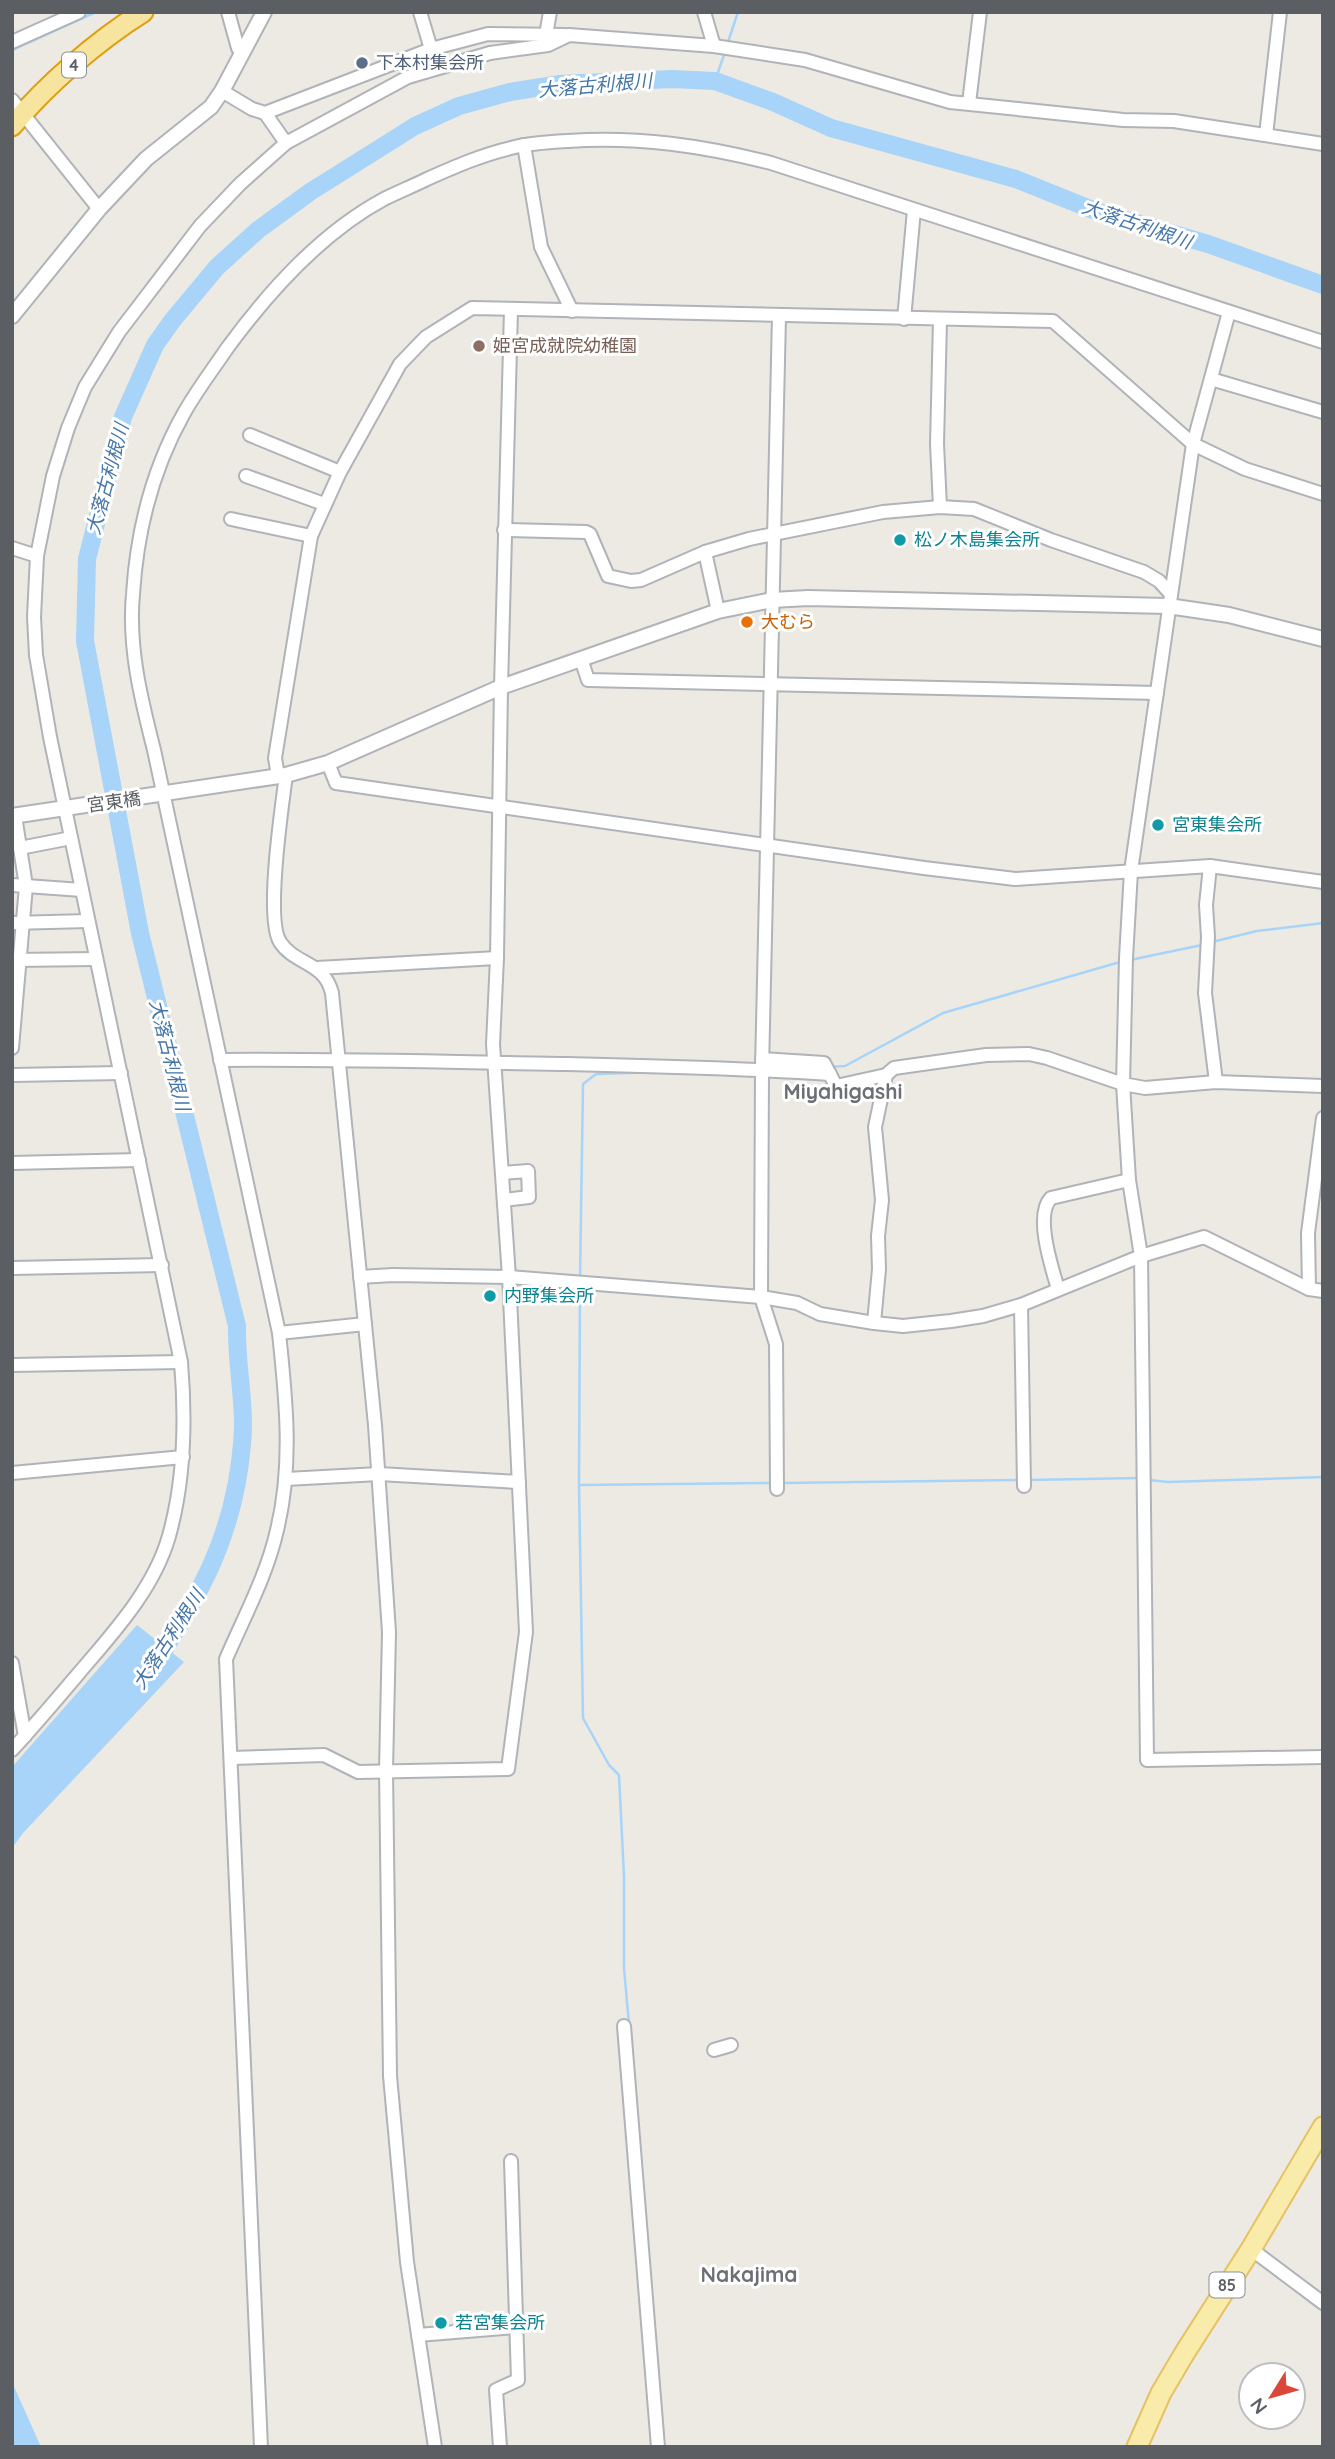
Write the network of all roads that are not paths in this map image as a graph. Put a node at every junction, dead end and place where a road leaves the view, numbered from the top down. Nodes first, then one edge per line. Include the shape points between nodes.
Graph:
1 (79, 12) edge
2 (143, 12) edge
3 (228, 12) edge
4 (264, 12) edge
5 (420, 12) edge
6 (550, 12) edge
7 (704, 12) edge
8 (980, 12) edge
9 (1280, 12) edge
10 (546, 35) junction
11 (569, 35) junction
12 (12, 42) edge
13 (714, 46) junction
14 (431, 49) junction
15 (242, 52) junction
16 (403, 59) junction
17 (408, 77) junction
18 (222, 91) junction
19 (969, 103) junction
20 (16, 113) edge
21 (265, 113) junction
22 (1266, 135) junction
23 (286, 143) junction
24 (1323, 144) edge
25 (524, 145) junction
26 (99, 209) junction
27 (914, 210) junction
28 (15, 308) edge
29 (511, 310) junction
30 (572, 311) junction
31 (1229, 312) junction
32 (779, 316) junction
33 (904, 319) junction
34 (940, 320) junction
35 (1323, 342) edge
36 (1211, 379) junction
37 (1323, 412) edge
38 (250, 435) dead end
39 (1193, 444) junction
40 (340, 472) junction
41 (246, 476) dead end
42 (1323, 494) edge
43 (324, 504) junction
44 (940, 507) junction
45 (231, 519) dead end
46 (505, 530) junction
47 (774, 535) junction
48 (311, 536) junction
49 (12, 548) edge
50 (705, 552) junction
51 (37, 556) junction
52 (772, 600) junction
53 (1169, 600) junction
54 (718, 611) junction
55 (1323, 639) edge
56 (580, 659) junction
57 (771, 684) junction
58 (501, 687) junction
59 (1157, 693) junction
60 (328, 763) junction
61 (282, 776) junction
62 (163, 795) junction
63 (499, 807) junction
64 (65, 809) junction
65 (13, 816) edge
66 (71, 838) junction
67 (767, 845) junction
68 (20, 848) junction
69 (1210, 866) junction
70 (1131, 871) junction
71 (1323, 882) edge
72 (19, 886) edge
73 (82, 890) junction
74 (88, 921) junction
75 (18, 923) edge
76 (497, 958) junction
77 (96, 959) junction
78 (16, 960) edge
79 (317, 968) junction
80 (12, 1048) edge
81 (339, 1059) junction
82 (220, 1060) junction
83 (494, 1063) junction
84 (762, 1064) junction
85 (121, 1073) junction
86 (886, 1075) junction
87 (12, 1076) edge
88 (1216, 1082) junction
89 (1123, 1084) junction
90 (1323, 1086) edge
91 (1323, 1118) edge
92 (139, 1160) junction
93 (12, 1163) edge
94 (502, 1173) junction
95 (1129, 1180) junction
96 (504, 1199) junction
97 (1141, 1256) junction
98 (162, 1265) junction
99 (12, 1268) edge
100 (509, 1277) junction
101 (360, 1278) junction
102 (1058, 1289) junction
103 (1309, 1289) junction
104 (1323, 1291) edge
105 (761, 1297) junction
106 (1021, 1305) junction
107 (874, 1323) junction
108 (365, 1324) junction
109 (279, 1333) junction
110 (181, 1362) junction
111 (12, 1365) edge
112 (183, 1457) junction
113 (12, 1473) edge
114 (379, 1474) junction
115 (286, 1479) junction
116 (519, 1482) junction
117 (1024, 1486) dead end
118 (777, 1489) dead end
119 (12, 1663) edge
120 (25, 1736) junction
121 (13, 1748) edge
122 (1323, 1757) edge
123 (231, 1758) junction
124 (386, 1770) junction
125 (624, 2026) dead end
126 (732, 2045) dead end
127 (714, 2050) dead end
128 (1323, 2127) edge
129 (511, 2161) dead end
130 (1251, 2249) junction
131 (1323, 2303) edge
132 (515, 2327) junction
133 (418, 2335) junction
134 (261, 2447) edge
135 (435, 2447) edge
136 (500, 2447) edge
137 (658, 2447) edge
138 (1137, 2447) edge

1 - 12 street
2 - 20 highway, 4
3 - 15 street
4 - 15 street
5 - 14 street
6 - 10 street
7 - 13 street
8 - 19 street
9 - 22 street
10 - 11 street
10 - 14 street via 488,34
11 - 13 street
11 - 17 street via 548,45 490,53
13 - 19 street via 805,60 924,96
14 - 16 street
15 - 18 street
16 - 17 street
16 - 21 street
17 - 23 street
18 - 21 street
18 - 26 street via 211,107 146,159
19 - 22 street via 1174,121
20 - 26 street
21 - 23 street
22 - 24 street
23 - 51 street via 200,226 119,332 85,387 53,477
25 - 27 street via 646,139 718,149
25 - 30 street via 541,247
25 - 62 street via 461,163 383,200 342,226 248,319 184,411 143,521 132,596 139,693
26 - 28 street
27 - 31 street
27 - 33 street
29 - 30 street
29 - 40 street via 472,308 426,337 400,363
29 - 46 street
30 - 32 street
31 - 35 street
31 - 36 street
32 - 33 street
32 - 47 street
33 - 34 street
34 - 39 street via 1053,321
34 - 44 street
36 - 37 street
36 - 39 street
38 - 40 street
39 - 42 street via 1245,469
39 - 53 street
40 - 43 street
41 - 43 street
43 - 48 street
44 - 47 street via 883,512
44 - 53 street via 974,509 1144,572 1159,581
45 - 48 street
46 - 50 street via 586,531 608,576 631,581 648,579
46 - 58 street
47 - 50 street
47 - 52 street
48 - 61 street via 275,758
49 - 51 street
50 - 54 street
51 - 64 street via 36,655
52 - 53 street, 宮東橋
52 - 54 street, 宮東橋
52 - 57 street
53 - 55 street, 宮東橋
53 - 59 street
54 - 56 street, 宮東橋
56 - 57 street via 587,680
56 - 58 street, 宮東橋
57 - 59 street
57 - 67 street
58 - 60 street, 宮東橋
58 - 63 street
59 - 70 street
60 - 61 street, 宮東橋
60 - 63 street via 336,783
61 - 62 street, 宮東橋
61 - 79 street via 275,931 288,951
62 - 64 street, 宮東橋
62 - 82 street
63 - 67 street
63 - 76 street
64 - 65 street, 宮東橋
64 - 66 street
65 - 68 street
66 - 68 street
66 - 73 street
67 - 70 street via 1015,879
67 - 84 street
68 - 72 street
69 - 70 street
69 - 71 street
69 - 88 street via 1205,993
70 - 89 street
72 - 73 street
72 - 75 street
73 - 74 street
74 - 75 street
74 - 77 street
75 - 78 street
76 - 79 street
76 - 83 street
77 - 78 street
77 - 85 street
78 - 80 street
79 - 81 street via 329,981 332,993
81 - 82 street
81 - 83 street
81 - 101 street
82 - 109 street
83 - 84 street
83 - 94 street
84 - 86 street via 824,1063 836,1086
84 - 105 street
85 - 87 street
85 - 92 street
86 - 89 street via 894,1068 986,1055 1028,1055
86 - 107 street via 875,1127 882,1200
88 - 89 street via 1145,1088
88 - 90 street
89 - 95 street
91 - 103 street via 1308,1233
92 - 93 street
92 - 98 street
94 - 96 street
94 - 96 street via 528,1171 529,1197
95 - 97 street
95 - 102 street via 1047,1201 1047,1246
96 - 100 street
97 - 102 street
97 - 103 street via 1204,1237
97 - 122 street via 1147,1760
98 - 99 street
98 - 110 street
100 - 101 street
100 - 105 street
100 - 116 street
101 - 108 street
102 - 106 street
103 - 104 street
105 - 107 street
105 - 118 street via 776,1344
106 - 107 street via 951,1321 903,1326
106 - 117 street
108 - 109 street
108 - 114 street
109 - 115 street via 287,1408
110 - 111 street
110 - 112 street
112 - 113 street
112 - 120 street via 168,1538 155,1569 125,1619
114 - 115 street
114 - 116 street
114 - 124 street via 389,1632
115 - 123 street via 267,1565 226,1659
116 - 124 street via 526,1632 508,1769
119 - 120 street
120 - 121 street
123 - 124 street via 324,1755 358,1772
123 - 134 street
124 - 133 street via 390,2076
125 - 137 street
126 - 127 street
128 - 130 main road, 85
129 - 132 street
130 - 131 street
130 - 138 main road, 85 via 1167,2383
132 - 133 street
132 - 136 street via 518,2379 496,2390
133 - 135 street

